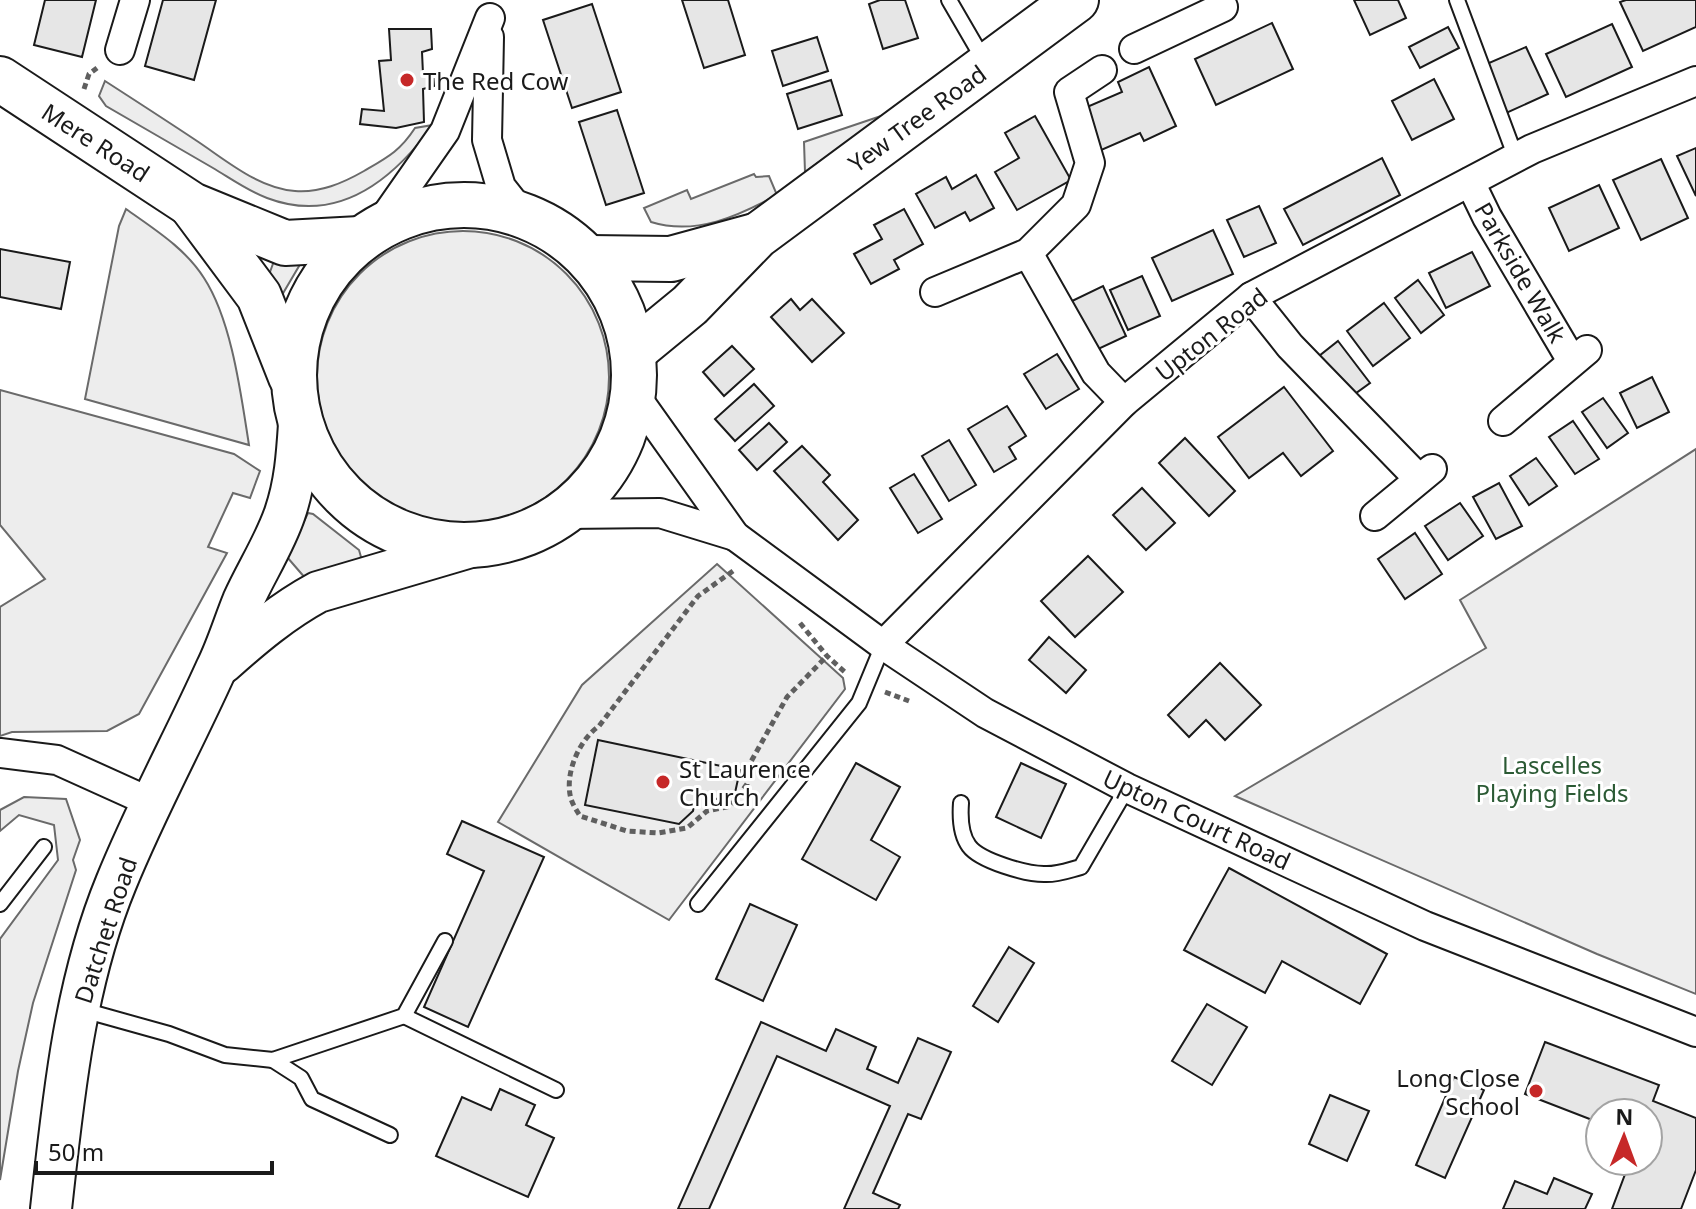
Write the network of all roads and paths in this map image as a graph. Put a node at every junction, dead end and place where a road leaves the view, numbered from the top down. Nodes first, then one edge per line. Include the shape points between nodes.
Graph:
1 (135, 0) edge
2 (949, 0) edge
3 (1076, 0) edge
4 (1457, 0) edge
5 (1223, 7) dead end
6 (491, 9) edge
7 (1190, 10) edge
8 (1134, 49) dead end
9 (120, 50) joint
10 (987, 67) junction
11 (1102, 70) dead end
12 (0, 79) edge
13 (1696, 81) edge
14 (72, 126) junction
15 (1516, 158) junction
16 (1470, 182) junction
17 (192, 205) junction
18 (523, 215) junction
19 (369, 233) junction
20 (757, 236) junction
21 (1028, 253) junction
22 (589, 258) junction
23 (935, 292) dead end
24 (1251, 297) junction
25 (634, 351) junction
26 (292, 379) junction
27 (634, 394) junction
28 (1124, 402) junction
29 (1503, 421) dead end
30 (299, 424) junction
31 (565, 514) junction
32 (1375, 516) dead end
33 (735, 536) junction
34 (474, 546) junction
35 (743, 564) dead end
36 (883, 645) junction
37 (827, 656) dead end
38 (217, 668) junction
39 (0, 753) edge
40 (1127, 788) junction
41 (150, 802) junction
42 (961, 803) dead end
43 (44, 847) dead end
44 (0, 904) edge
45 (698, 904) dead end
46 (445, 941) dead end
47 (79, 1009) junction
48 (404, 1016) junction
49 (1696, 1032) edge
50 (273, 1060) junction
51 (556, 1090) dead end
52 (390, 1135) dead end
53 (51, 1209) edge

1 - 9 street
2 - 10 lane
3 - 10 main road, Yew Tree Road
4 - 15 lane
5 - 7 street
6 - 18 street via 487,140 501,187
6 - 19 street via 445,131
7 - 8 street
9 - 14 path via 89,74
10 - 20 main road, Yew Tree Road
11 - 21 street via 1069,92 1090,163 1076,205
12 - 14 main road, Mere Road
13 - 15 street, Upton Road
14 - 17 main road, Mere Road
15 - 16 street, Upton Road
16 - 24 street, Upton Road
16 - 29 street, Parkside Walk via 1487,217 1580,355
17 - 19 main road via 285,243
17 - 26 main road via 259,296
18 - 19 main road via 474,205 424,208
18 - 22 main road via 558,233
19 - 26 main road via 331,267 309,301 296,339
20 - 22 main road, Yew Tree Road via 671,259
20 - 25 main road, Yew Tree Road via 690,305
21 - 23 street
21 - 28 street via 1096,373
22 - 25 main road via 618,301
24 - 28 street, Upton Road
24 - 32 street via 1290,346 1426,474
25 - 27 main road
26 - 30 main road
27 - 31 main road via 624,437 600,480
27 - 33 street, Upton Court Road
28 - 36 street, Upton Road
30 - 34 main road via 317,465 346,500 383,526
30 - 38 main road, Datchet Road via 284,517
31 - 33 street, Upton Court Road via 660,513
31 - 34 main road via 522,536
33 - 36 street, Upton Court Road
34 - 38 main road, Datchet Road via 318,592 264,627
35 - 37 path via 698,596 599,726 587,734 573,760 570,797 580,816 627,831 658,833 687,828 707,811 731,806 747,784 748,767 787,697
36 - 40 street, Upton Court Road via 985,713
36 - 45 lane via 859,703
38 - 41 main road, Datchet Road
39 - 41 street via 57,760
40 - 42 lane via 1081,867 1043,874 996,863 970,848 963,835
40 - 49 street, Upton Court Road via 1425,926
41 - 47 main road, Datchet Road via 114,886
43 - 44 lane
46 - 48 lane
47 - 50 lane via 225,1055
47 - 53 main road, Datchet Road
48 - 50 lane
48 - 51 lane
50 - 52 lane via 301,1078 312,1099

